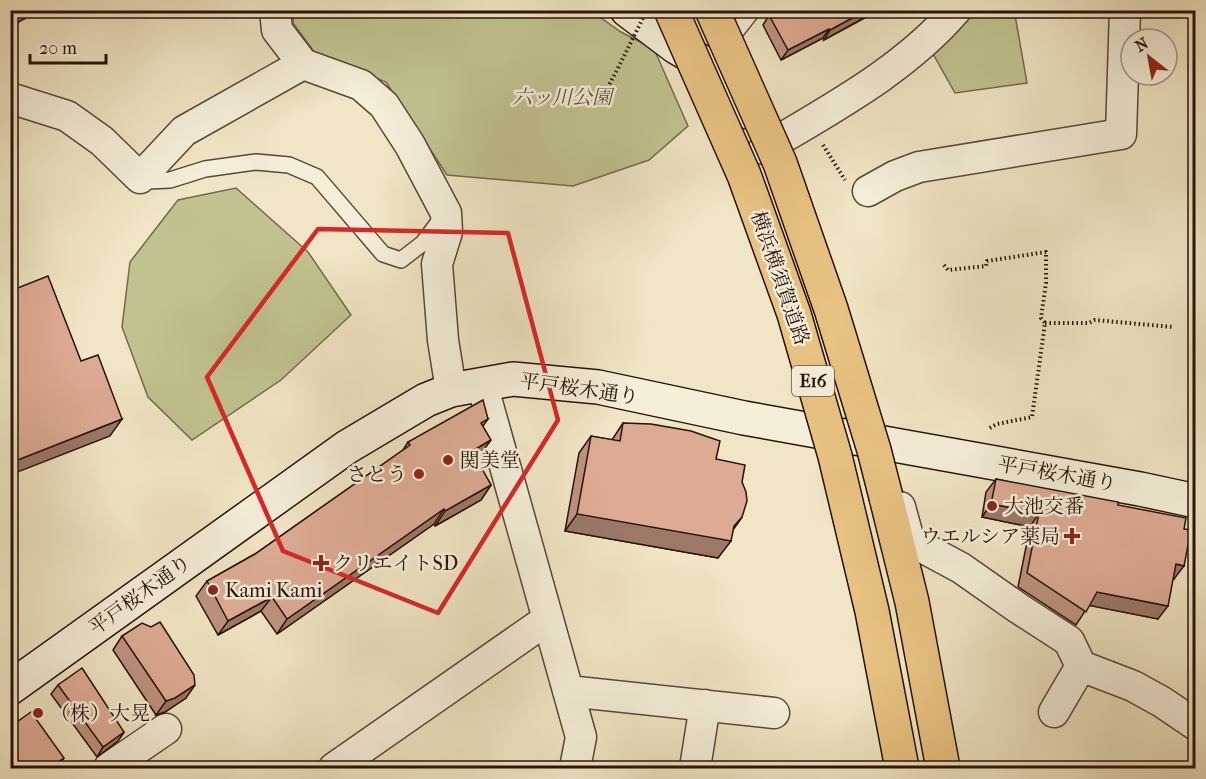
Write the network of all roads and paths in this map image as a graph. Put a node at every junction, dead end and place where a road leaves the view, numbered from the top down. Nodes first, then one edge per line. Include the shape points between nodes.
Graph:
1 (627, 10) edge
2 (647, 10) edge
3 (671, 10) edge
4 (712, 10) edge
5 (753, 10) edge
6 (956, 10) edge
7 (1125, 10) edge
8 (271, 17) edge
9 (303, 64) junction
10 (709, 66) junction
11 (10, 98) edge
12 (599, 104) dead end
13 (809, 122) junction
14 (764, 149) junction
15 (140, 178) junction
16 (859, 189) joint
17 (446, 213) junction
18 (944, 265) dead end
19 (1045, 323) junction
20 (1173, 327) dead end
21 (467, 387) junction
22 (988, 429) dead end
23 (871, 440) junction
24 (1196, 501) edge
25 (548, 619) junction
26 (1081, 666) junction
27 (10, 688) edge
28 (568, 691) junction
29 (705, 705) junction
30 (1054, 712) dead end
31 (774, 713) dead end
32 (1196, 725) edge
33 (166, 729) dead end
34 (577, 759) edge
35 (109, 768) edge
36 (334, 768) edge
37 (553, 768) edge
38 (695, 768) edge
39 (902, 768) edge
40 (944, 768) edge

1 - 10 main road
2 - 12 path, bridge
3 - 39 highway, 横浜横須賀道路 / E16, bridge via 744,175 794,314 835,456 872,610
4 - 40 highway, 横浜横須賀道路 / E16, bridge via 780,163 831,309 874,450 912,602
5 - 10 lane
6 - 13 street via 904,60
7 - 16 street via 1121,134 919,167
8 - 9 street
9 - 15 street via 184,131
9 - 17 street via 361,85 384,105
10 - 14 main road via 724,75 746,108
11 - 15 street via 67,116 102,141
13 - 14 street
13 - 16 path
14 - 23 main road via 852,405
15 - 17 lane via 170,180 205,169 256,162 289,165 317,177 383,255 401,260 423,243
17 - 21 street via 447,232 437,264 443,340
18 - 19 path via 948,270 986,266 987,261 1046,252 1047,283 1041,318
19 - 20 path via 1095,320
19 - 22 path via 1032,417
21 - 23 main road, 平戸桜木通り via 513,379 598,387
21 - 25 street
21 - 27 main road, 平戸桜木通り via 426,400 346,447
23 - 24 main road, 平戸桜木通り
23 - 26 street via 887,459 909,540 961,567 1068,641
25 - 28 street
25 - 36 street
26 - 30 street
26 - 32 street via 1133,686
28 - 29 street
28 - 34 street via 581,737
29 - 31 street
29 - 38 street
33 - 35 street
34 - 37 street

